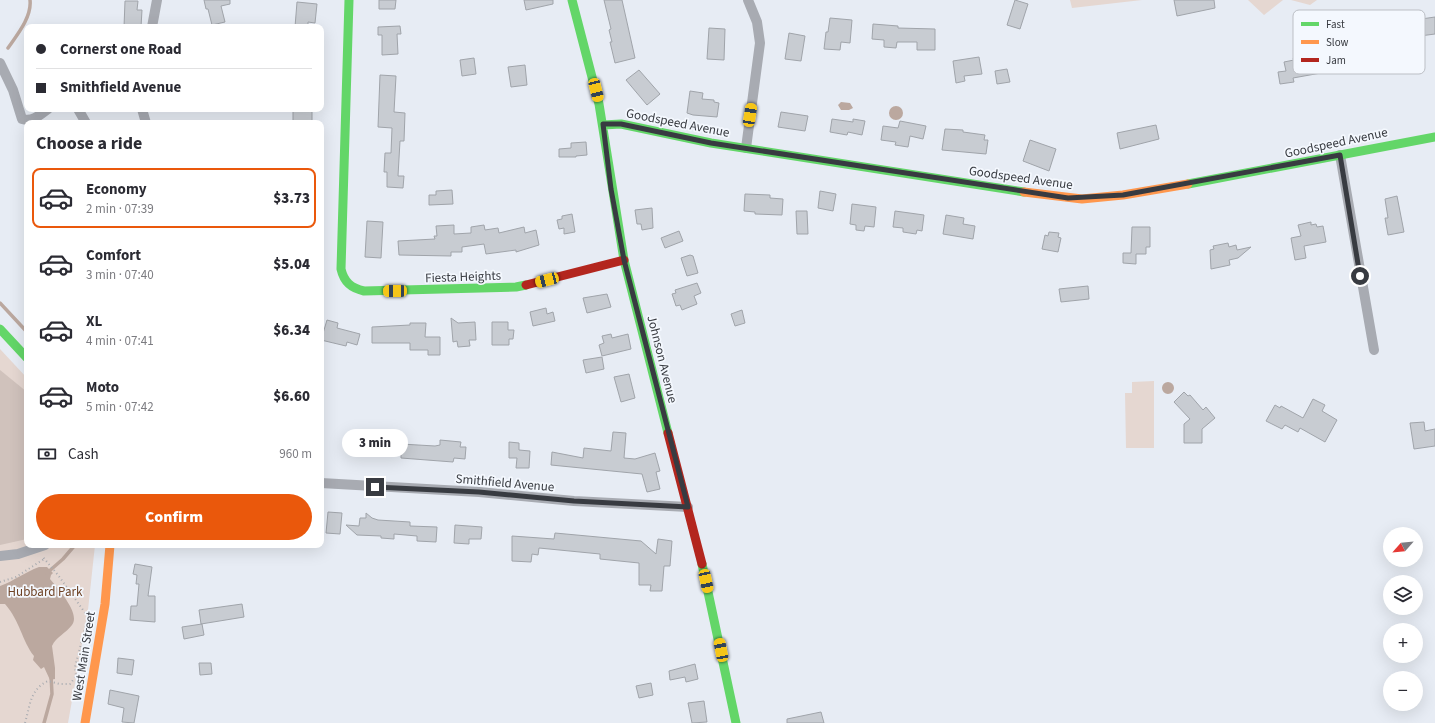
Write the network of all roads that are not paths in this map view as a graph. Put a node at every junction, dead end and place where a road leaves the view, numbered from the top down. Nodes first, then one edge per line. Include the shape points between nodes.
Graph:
1 (157, 0) edge
2 (349, 0) edge
3 (572, 0) edge
4 (750, 0) edge
5 (153, 24) edge
6 (0, 63) edge
7 (44, 112) edge
8 (26, 120) edge
9 (31, 120) edge
10 (603, 124) junction
11 (1435, 137) edge
12 (746, 148) junction
13 (1340, 155) junction
14 (624, 260) junction
15 (0, 329) edge
16 (1374, 350) dead end
17 (24, 355) edge
18 (324, 483) edge
19 (688, 507) junction
20 (36, 548) edge
21 (110, 548) edge
22 (0, 556) edge
23 (85, 723) edge
24 (736, 723) edge

1 - 5 street
2 - 14 street, Fiesta Heights via 341,269 348,285 364,292 516,287
3 - 10 street, Johnson Avenue
4 - 12 street via 760,43
6 - 8 street via 13,90 22,119
7 - 9 street
10 - 12 street, Goodspeed Avenue via 621,124
10 - 14 street, Johnson Avenue via 611,189
11 - 13 street, Goodspeed Avenue
12 - 13 street, Goodspeed Avenue via 1082,199 1123,195
13 - 16 street
14 - 19 street, Johnson Avenue
15 - 17 street
18 - 19 street, Smithfield Avenue
19 - 24 street, Johnson Avenue
20 - 22 street
21 - 23 street, West Main Street via 104,611

